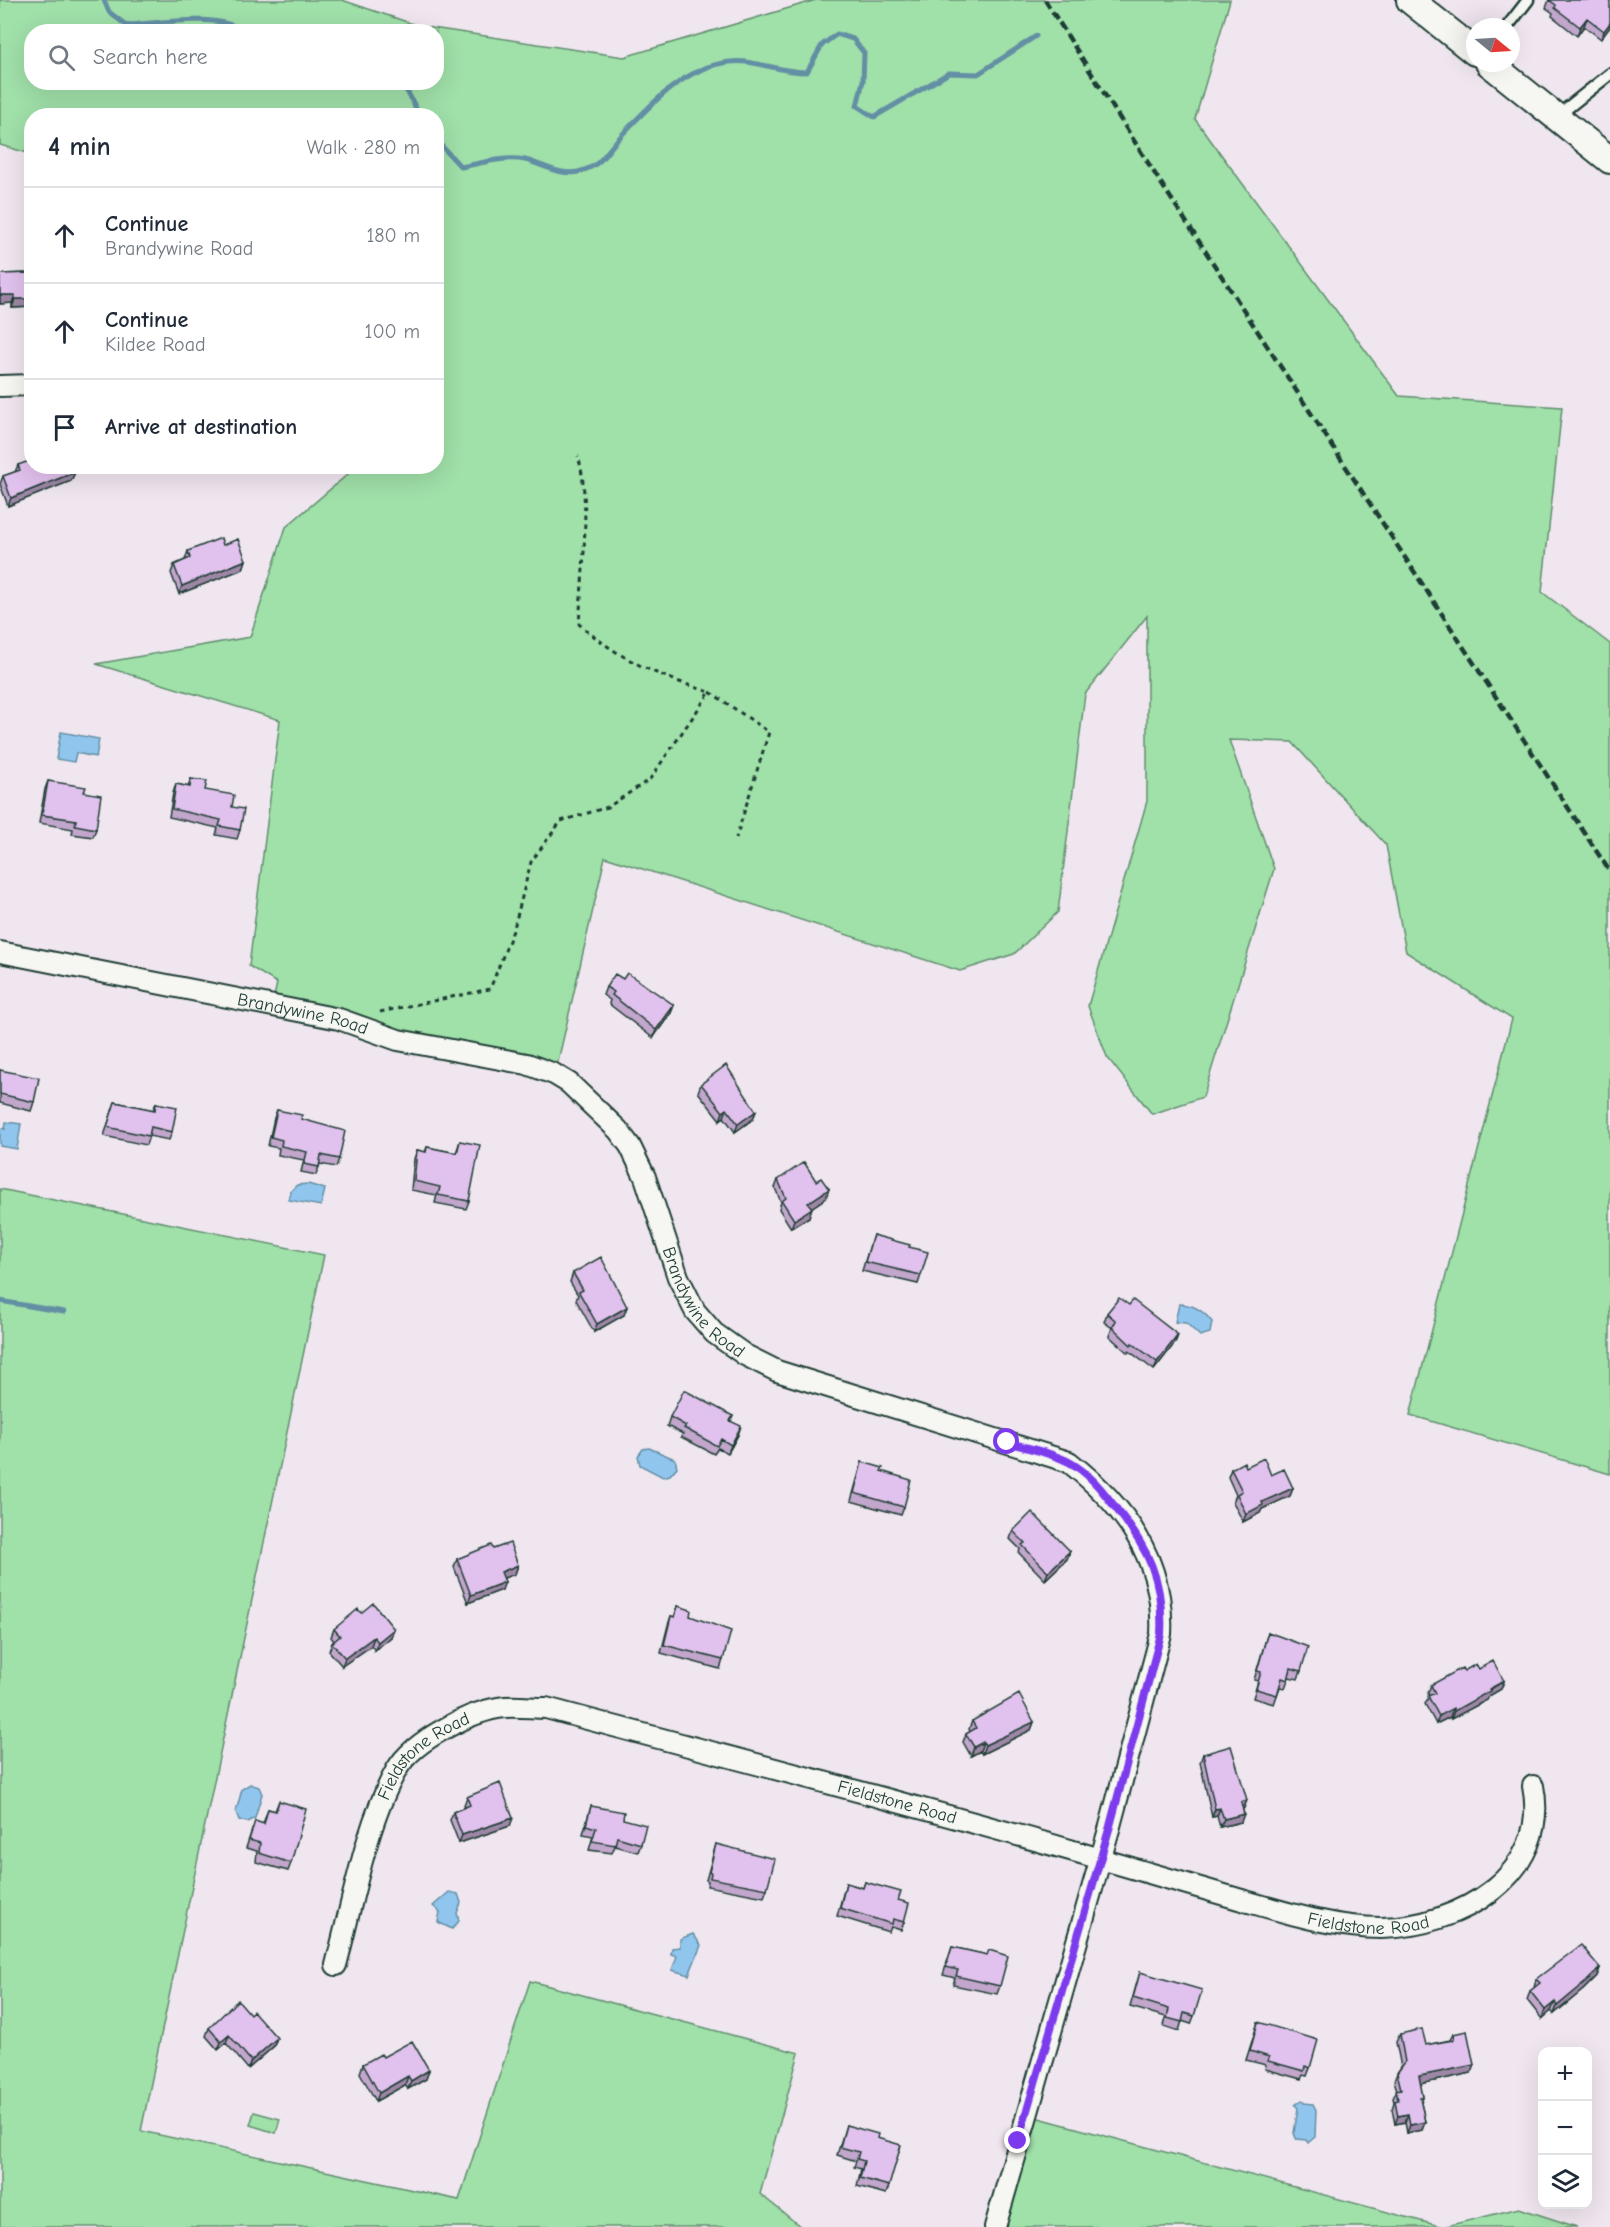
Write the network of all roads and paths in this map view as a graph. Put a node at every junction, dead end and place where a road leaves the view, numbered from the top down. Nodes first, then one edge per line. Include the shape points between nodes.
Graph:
1 (1410, 0) edge
2 (1528, 0) edge
3 (1514, 18) edge
4 (1466, 45) edge
5 (1500, 72) edge
6 (1610, 74) edge
7 (1556, 117) junction
8 (1610, 159) edge
9 (24, 385) edge
10 (0, 386) edge
11 (578, 456) dead end
12 (710, 692) junction
13 (736, 838) dead end
14 (0, 952) edge
15 (378, 1012) dead end
16 (1533, 1786) dead end
17 (1100, 1860) junction
18 (336, 1965) dead end
19 (995, 2227) edge

1 - 4 street
2 - 3 lane
5 - 7 street
6 - 7 lane
7 - 8 street
9 - 10 street
11 - 12 path via 583,472 584,560 579,624 609,650 672,680
12 - 13 path via 770,732
12 - 15 path via 650,779 608,807 561,821 531,862 514,928 490,989
14 - 17 street, Brandywine Road via 339,1019 398,1040 527,1064 554,1074 569,1083 630,1146 645,1177 678,1277 695,1311 714,1333 777,1371 1069,1462 1097,1484 1137,1533 1146,1551 1162,1616 1161,1634
16 - 17 street, Fieldstone Road via 1536,1801 1532,1834 1525,1856 1514,1871 1491,1891 1452,1914 1405,1925 1354,1926 1274,1909
17 - 18 street, Fieldstone Road via 546,1708 505,1707 477,1713 441,1731 406,1757 397,1769 375,1820
17 - 19 street, Brandywine Road

